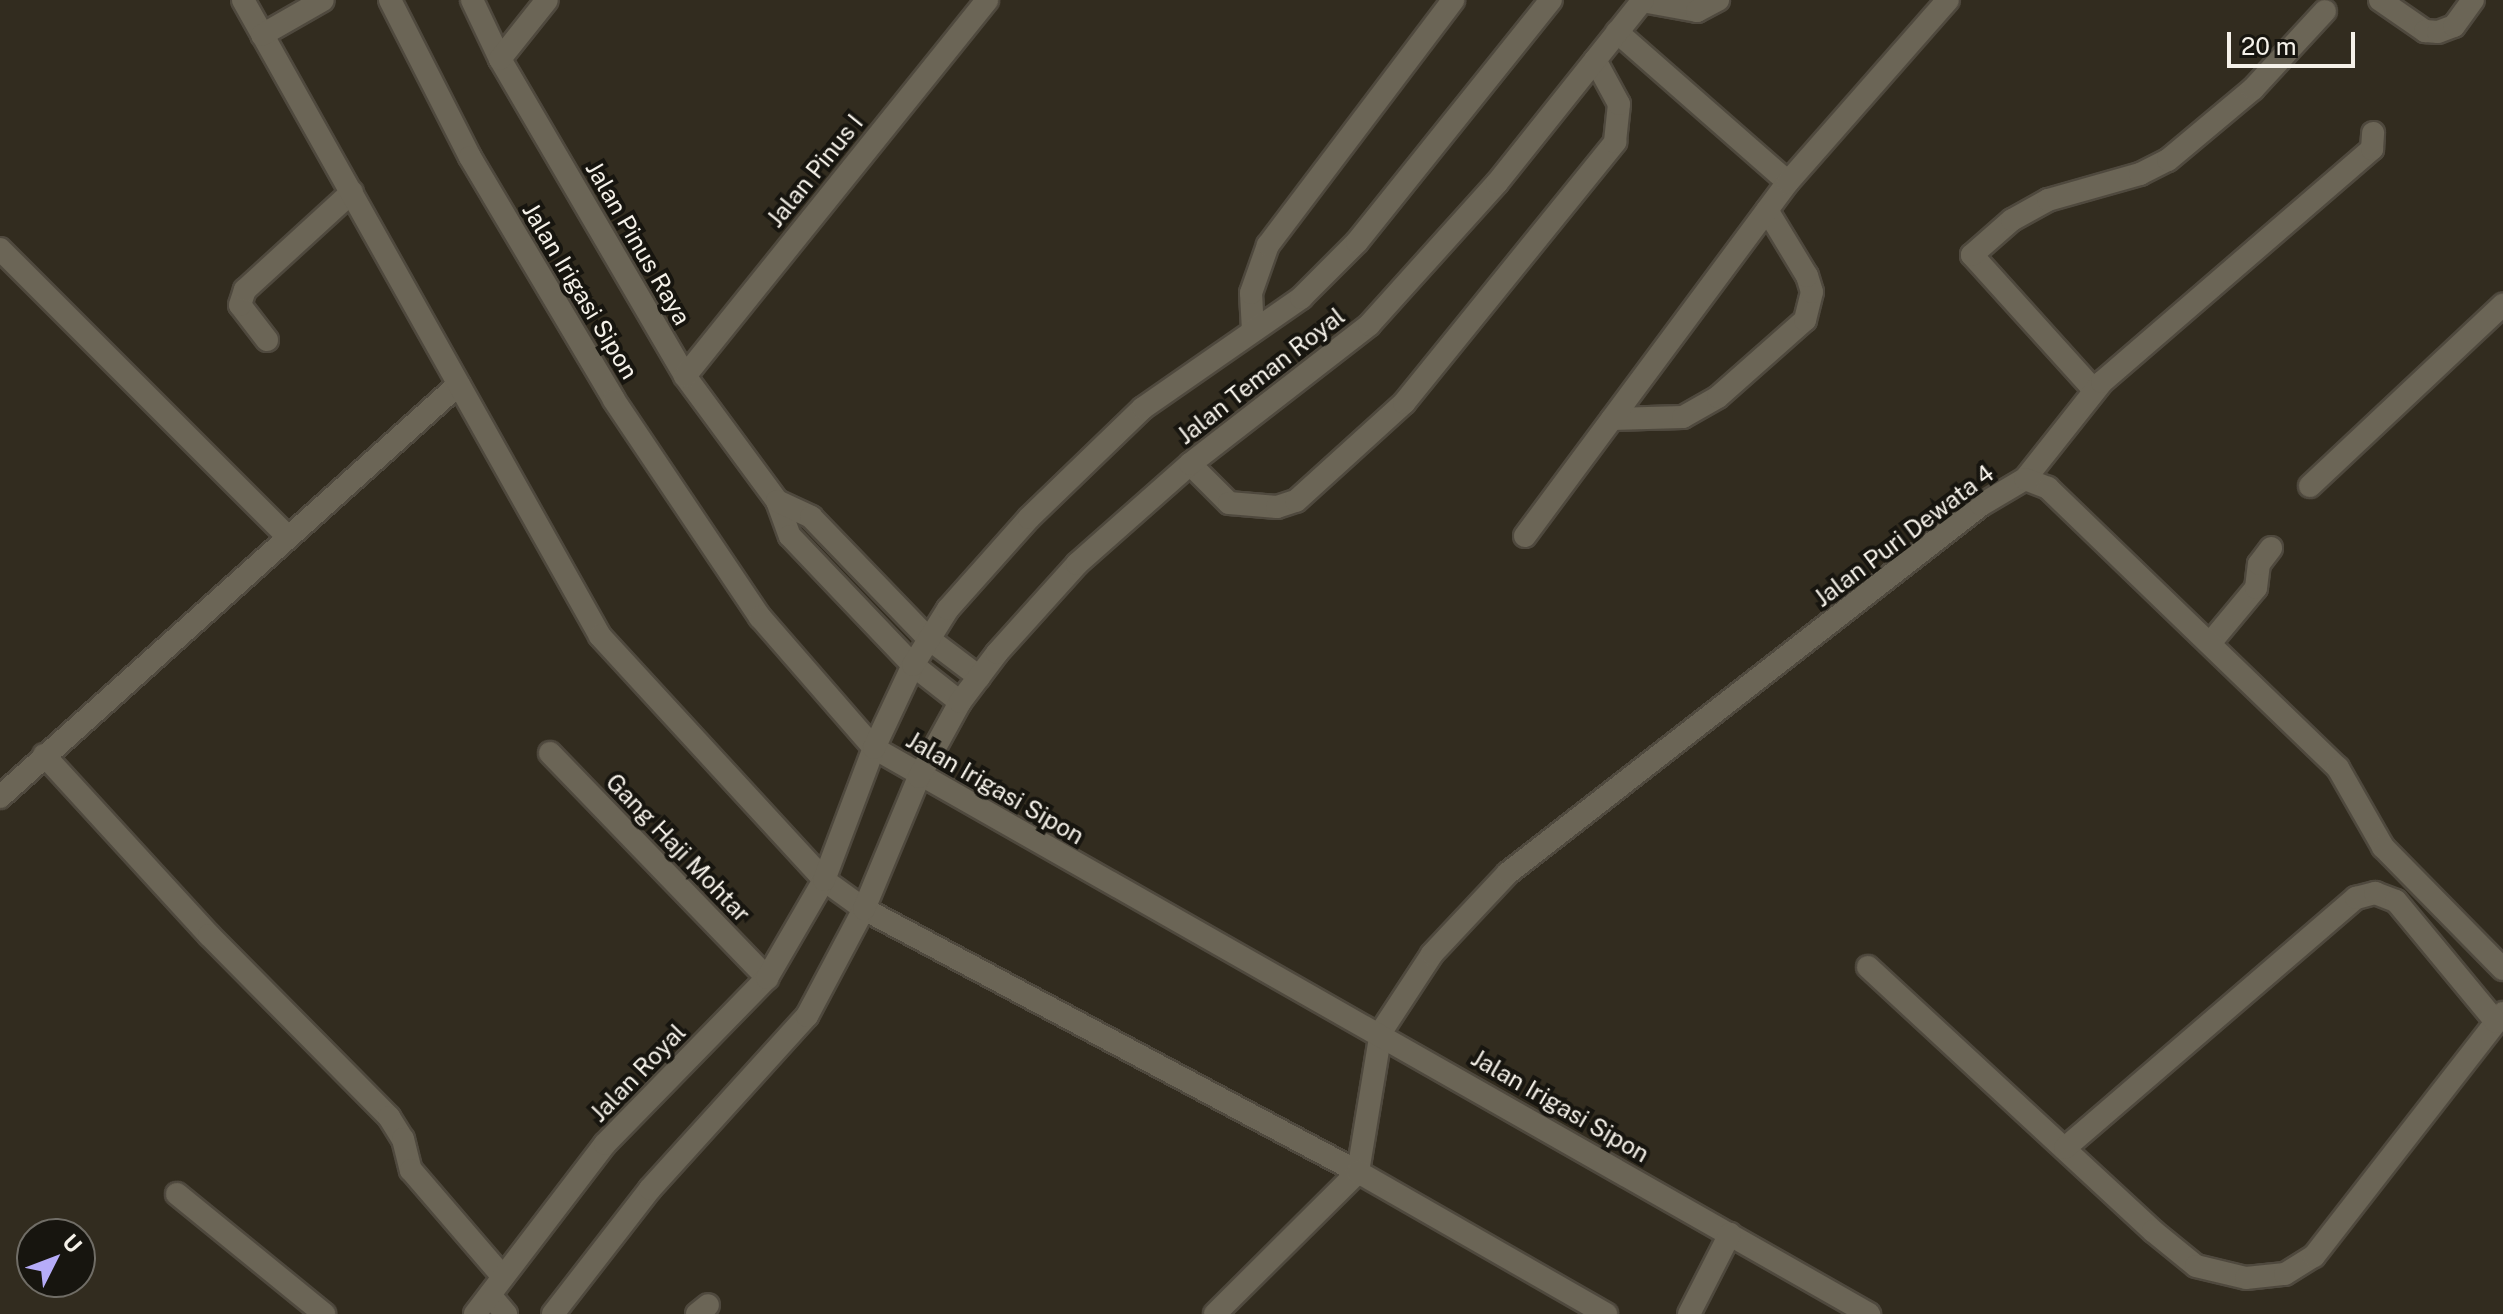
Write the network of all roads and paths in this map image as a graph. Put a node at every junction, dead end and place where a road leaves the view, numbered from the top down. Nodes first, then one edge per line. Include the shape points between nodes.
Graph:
1 (243, 0) edge
2 (323, 0) edge
3 (390, 0) edge
4 (472, 0) edge
5 (547, 0) edge
6 (987, 0) edge
7 (1453, 0) edge
8 (1551, 0) edge
9 (1718, 0) edge
10 (1948, 0) edge
11 (2380, 0) edge
12 (2473, 0) edge
13 (1642, 1) edge
14 (2325, 11) dead end
15 (1617, 32) junction
16 (262, 35) junction
17 (500, 59) junction
18 (1595, 60) junction
19 (2373, 133) dead end
20 (1788, 182) junction
21 (352, 192) junction
22 (1767, 210) junction
23 (0, 249) edge
24 (2503, 305) edge
25 (1253, 331) junction
26 (267, 340) dead end
27 (685, 376) junction
28 (459, 384) junction
29 (2094, 390) junction
30 (1612, 419) junction
31 (1190, 464) junction
32 (2025, 479) junction
33 (2310, 486) dead end
34 (777, 501) junction
35 (287, 536) junction
36 (1525, 536) dead end
37 (2271, 548) dead end
38 (929, 639) junction
39 (2211, 642) junction
40 (913, 665) junction
41 (979, 677) junction
42 (960, 702) junction
43 (550, 753) dead end
44 (872, 754) junction
45 (44, 755) junction
46 (917, 783) junction
47 (4, 784) edge
48 (827, 872) junction
49 (868, 901) junction
50 (1868, 967) dead end
51 (2503, 969) edge
52 (767, 978) junction
53 (2500, 1018) edge
54 (1381, 1032) junction
55 (2065, 1148) junction
56 (1358, 1172) junction
57 (177, 1194) dead end
58 (1730, 1234) junction
59 (496, 1286) junction
60 (324, 1314) edge
61 (475, 1314) edge
62 (506, 1314) edge
63 (553, 1314) edge
64 (1215, 1314) edge
65 (1606, 1314) edge
66 (1689, 1314) edge
67 (1869, 1314) edge

1 - 16 street
2 - 16 street
3 - 44 street, Jalan Irigasi Sipon via 470,157 614,400 760,617
4 - 17 street, Jalan Pinus Raya
5 - 17 street
6 - 27 street, Jalan Pinus I
7 - 25 street via 1268,245 1251,293
8 - 25 street, Jalan Teman Royal via 1357,242 1301,298
9 - 13 street via 1697,11
10 - 20 street
11 - 12 street via 2425,31 2438,32 2454,26
13 - 15 street, Jalan Teman Royal
14 - 29 street via 2253,89 2168,160 2140,174 2048,200 2012,220 1972,255
15 - 18 street, Jalan Teman Royal
15 - 20 street
16 - 21 street
17 - 27 street, Jalan Pinus Raya
18 - 31 street, Jalan Teman Royal via 1497,183 1369,325
18 - 31 street via 1619,104 1615,142 1404,403 1296,501 1277,507 1229,503
19 - 29 street via 2372,149
20 - 22 street
21 - 26 street via 245,290 240,305
21 - 28 street
22 - 30 street
22 - 30 street via 1807,276 1812,292 1805,320 1718,397 1683,417
23 - 35 street
24 - 33 street
25 - 38 street, Jalan Teman Royal via 1143,408 1029,518 948,609
27 - 34 street, Jalan Pinus Raya
28 - 35 street
28 - 48 street via 600,636
29 - 32 street
30 - 36 street
31 - 41 street, Jalan Teman Royal via 1077,564
32 - 39 street, Jalan Puri Dewata 4 via 2048,488
32 - 54 street, Jalan Puri Dewata 4 via 1981,505 1508,873 1432,954
34 - 38 street, Jalan Pinus Raya via 811,517
34 - 40 street, Jalan Pinus Raya via 790,536
35 - 45 street
37 - 39 street via 2259,564 2256,588
38 - 40 street, Jalan Teman Royal
38 - 41 street, Jalan Pinus Raya
39 - 51 street, Jalan Puri Dewata 4 via 2338,768 2383,847
40 - 42 street, Jalan Pinus Raya
40 - 44 street, Jalan Teman Royal
41 - 42 street, Jalan Teman Royal
42 - 46 street, Jalan Teman Royal
43 - 52 street, Gang Haji Mohtar
44 - 46 street, Jalan Irigasi Sipon
44 - 48 street, Jalan Teman Royal
45 - 47 street
45 - 59 street via 209,935 389,1117 403,1139 411,1170
46 - 49 street, Jalan Teman Royal
46 - 54 street, Jalan Irigasi Sipon
48 - 49 street
48 - 52 street, Jalan Royal
49 - 56 street
49 - 63 street via 807,1016 650,1189
50 - 55 street
52 - 59 street, Jalan Royal via 605,1144
53 - 55 street via 2396,901 2375,893 2356,898
53 - 55 street via 2314,1256 2285,1274 2246,1278 2196,1266
54 - 56 street
54 - 58 street, Jalan Irigasi Sipon
56 - 64 street
56 - 65 street
57 - 60 street
58 - 66 street
58 - 67 street, Jalan Irigasi Sipon
59 - 61 street, Jalan Royal
59 - 62 street

